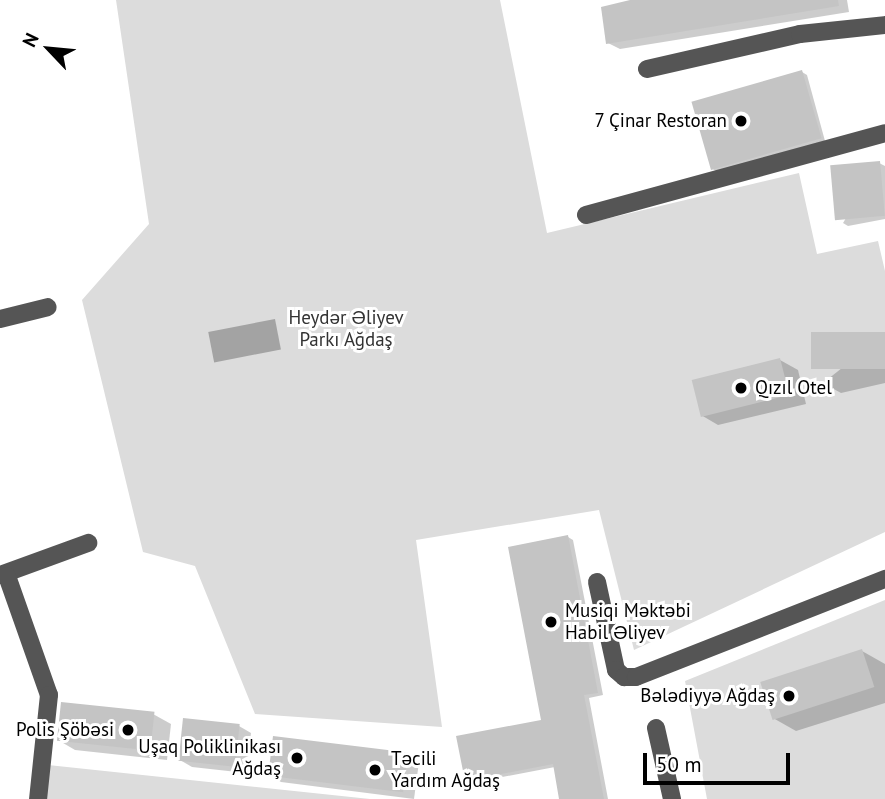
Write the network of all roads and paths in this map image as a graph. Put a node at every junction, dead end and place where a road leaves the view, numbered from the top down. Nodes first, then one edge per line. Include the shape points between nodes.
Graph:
1 (885, 25) edge
2 (647, 69) dead end
3 (885, 133) edge
4 (586, 215) dead end
5 (48, 307) dead end
6 (0, 319) edge
7 (88, 543) dead end
8 (3, 575) edge
9 (885, 579) edge
10 (597, 582) dead end
11 (656, 728) dead end
12 (38, 799) edge
13 (672, 799) edge

1 - 2 street via 800,34
3 - 4 street
5 - 6 street
7 - 8 street
8 - 12 street via 49,695
9 - 10 street via 636,677 624,677 616,670
11 - 13 street

